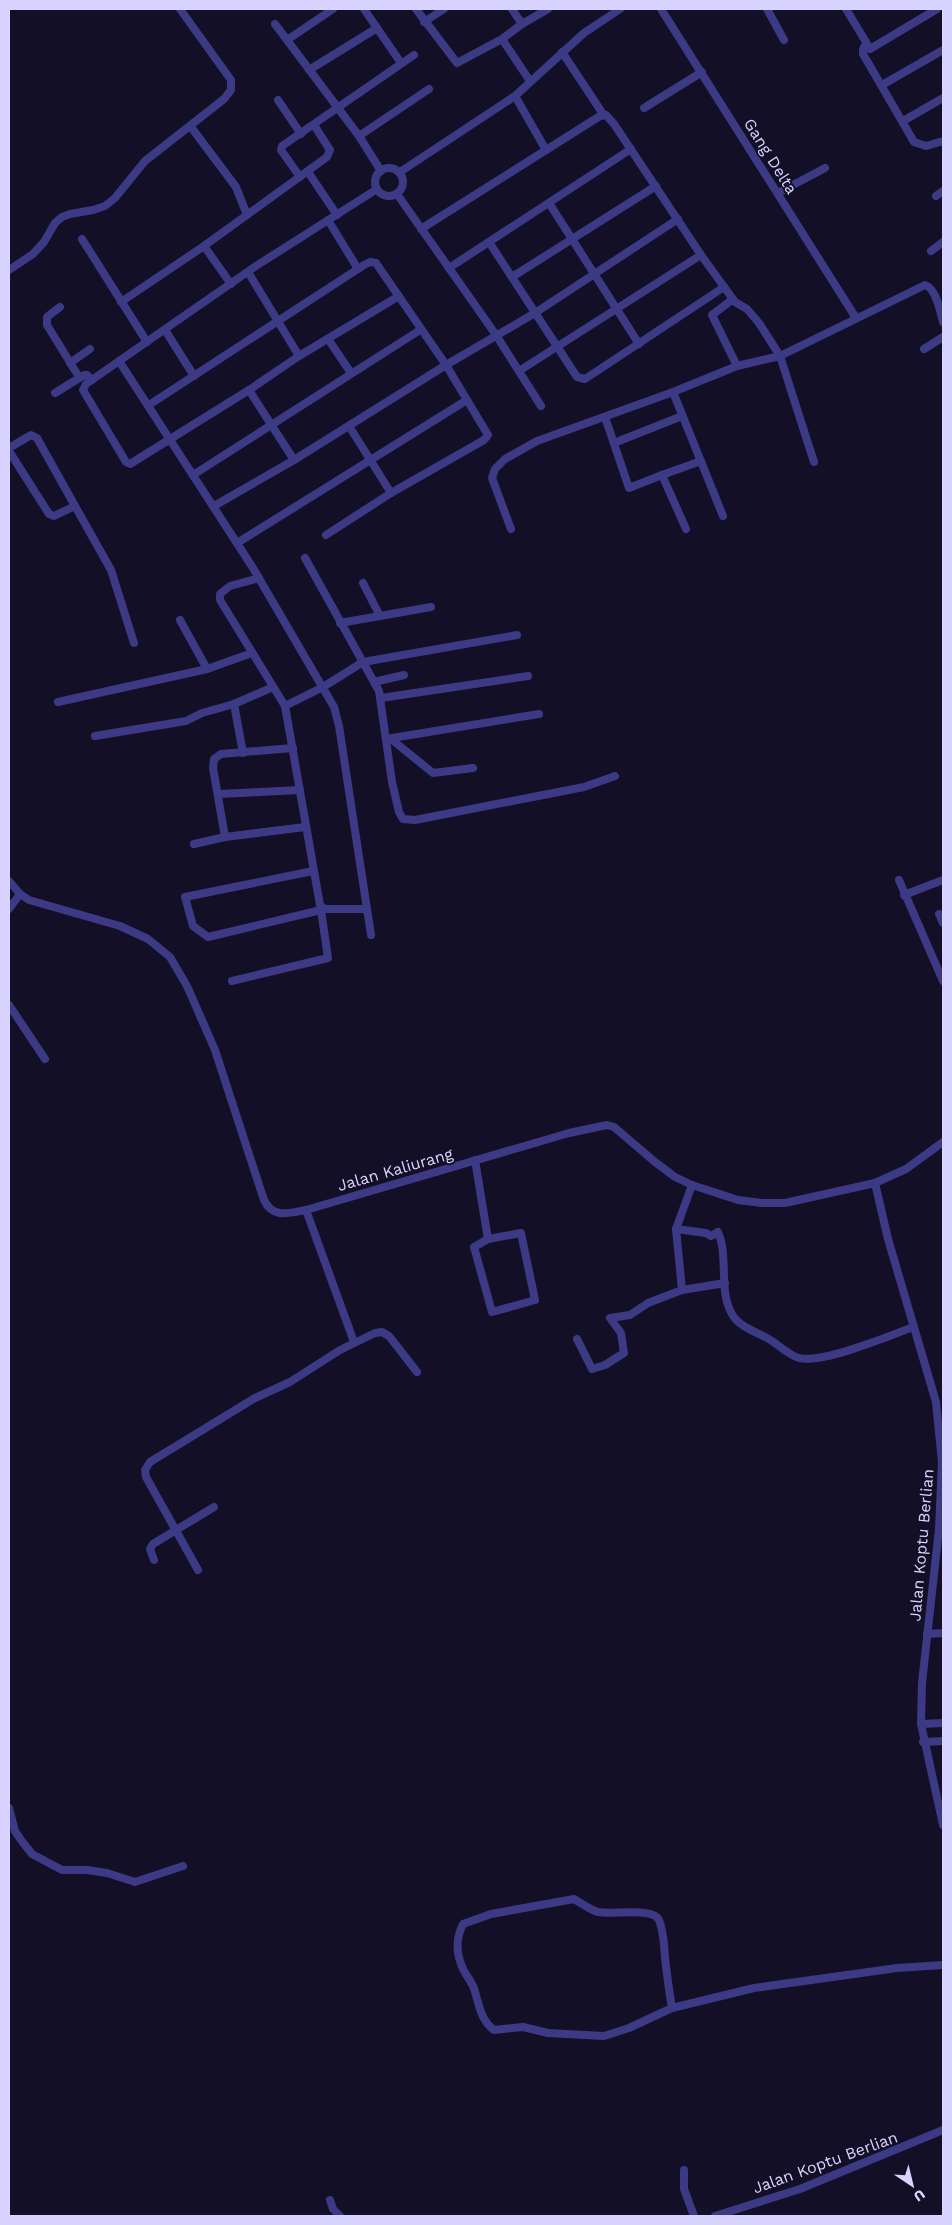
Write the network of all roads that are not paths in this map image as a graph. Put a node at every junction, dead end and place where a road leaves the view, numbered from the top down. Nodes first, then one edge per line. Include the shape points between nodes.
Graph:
1 (180, 9) edge
2 (333, 9) edge
3 (364, 9) edge
4 (416, 9) edge
5 (444, 9) edge
6 (512, 9) edge
7 (548, 9) edge
8 (620, 9) edge
9 (661, 9) edge
10 (767, 9) edge
11 (846, 9) edge
12 (937, 9) edge
13 (424, 22) junction
14 (275, 24) dead end
15 (522, 24) junction
16 (377, 28) junction
17 (502, 39) junction
18 (287, 40) junction
19 (784, 40) dead end
20 (870, 49) junction
21 (943, 50) edge
22 (562, 52) junction
23 (414, 55) dead end
24 (401, 63) junction
25 (309, 70) junction
26 (702, 72) junction
27 (530, 81) junction
28 (882, 85) junction
29 (429, 88) dead end
30 (515, 96) junction
31 (943, 98) edge
32 (278, 100) dead end
33 (337, 108) junction
34 (644, 108) dead end
35 (603, 114) junction
36 (903, 121) junction
37 (314, 125) junction
38 (191, 127) junction
39 (301, 134) junction
40 (359, 136) junction
41 (943, 141) edge
42 (631, 149) junction
43 (546, 150) junction
44 (825, 168) dead end
45 (381, 171) junction
46 (308, 172) junction
47 (400, 172) junction
48 (300, 177) junction
49 (656, 186) junction
50 (377, 189) junction
51 (943, 191) edge
52 (778, 193) junction
53 (397, 194) junction
54 (936, 196) dead end
55 (549, 203) junction
56 (247, 215) junction
57 (337, 215) junction
58 (678, 219) junction
59 (328, 220) junction
60 (421, 229) junction
61 (82, 238) dead end
62 (572, 240) junction
63 (489, 242) junction
64 (943, 242) edge
65 (204, 246) junction
66 (931, 251) dead end
67 (701, 255) junction
68 (449, 268) junction
69 (358, 269) junction
70 (9, 270) edge
71 (248, 272) junction
72 (594, 275) junction
73 (512, 277) junction
74 (231, 284) junction
75 (724, 287) junction
76 (398, 296) junction
77 (733, 299) junction
78 (121, 302) junction
79 (60, 308) dead end
80 (616, 309) junction
81 (535, 312) junction
82 (856, 318) junction
83 (278, 321) junction
84 (943, 322) edge
85 (164, 330) junction
86 (420, 330) junction
87 (496, 335) junction
88 (943, 337) edge
89 (328, 339) junction
90 (147, 342) junction
91 (638, 344) junction
92 (557, 347) junction
93 (924, 349) dead end
94 (90, 350) dead end
95 (299, 356) junction
96 (780, 356) junction
97 (119, 361) junction
98 (70, 363) junction
99 (446, 365) junction
100 (738, 366) junction
101 (519, 371) junction
102 (351, 372) junction
103 (194, 376) junction
104 (79, 377) junction
105 (92, 380) junction
106 (249, 390) junction
107 (673, 392) junction
108 (55, 393) dead end
109 (467, 400) junction
110 (149, 405) junction
111 (541, 406) dead end
112 (682, 416) junction
113 (605, 417) junction
114 (271, 424) junction
115 (349, 426) junction
116 (171, 440) junction
117 (614, 443) junction
118 (9, 450) edge
119 (370, 459) junction
120 (294, 460) junction
121 (701, 461) junction
122 (814, 462) dead end
123 (193, 475) junction
124 (662, 475) junction
125 (391, 493) junction
126 (75, 506) junction
127 (214, 506) junction
128 (723, 516) dead end
129 (511, 529) dead end
130 (686, 529) dead end
131 (326, 535) dead end
132 (237, 543) junction
133 (305, 558) dead end
134 (259, 578) junction
135 (363, 583) dead end
136 (431, 608) dead end
137 (380, 616) junction
138 (180, 620) dead end
139 (340, 623) junction
140 (517, 636) dead end
141 (134, 643) dead end
142 (252, 652) junction
143 (363, 662) junction
144 (208, 669) junction
145 (404, 675) dead end
146 (528, 676) dead end
147 (374, 682) junction
148 (273, 687) junction
149 (323, 687) junction
150 (381, 698) junction
151 (58, 702) dead end
152 (234, 704) junction
153 (285, 706) junction
154 (539, 714) dead end
155 (95, 736) dead end
156 (388, 739) junction
157 (293, 748) junction
158 (242, 753) junction
159 (472, 768) dead end
160 (615, 776) dead end
161 (300, 790) junction
162 (218, 794) junction
163 (305, 827) junction
164 (225, 837) junction
165 (194, 844) dead end
166 (313, 871) junction
167 (899, 880) dead end
168 (943, 880) edge
169 (9, 881) edge
170 (20, 894) junction
171 (904, 895) junction
172 (9, 909) edge
173 (366, 909) junction
174 (323, 910) junction
175 (939, 914) dead end
176 (943, 923) edge
177 (371, 935) dead end
178 (232, 981) dead end
179 (943, 981) edge
180 (9, 1004) edge
181 (45, 1059) dead end
182 (943, 1142) edge
183 (475, 1160) junction
184 (875, 1183) junction
185 (692, 1186) junction
186 (306, 1210) junction
187 (676, 1229) junction
188 (488, 1238) junction
189 (725, 1283) junction
190 (682, 1290) junction
191 (913, 1327) junction
192 (577, 1339) dead end
193 (354, 1342) junction
194 (417, 1372) dead end
195 (943, 1462) edge
196 (214, 1507) dead end
197 (175, 1529) junction
198 (154, 1560) dead end
199 (198, 1570) dead end
200 (943, 1633) edge
201 (928, 1634) junction
202 (943, 1723) edge
203 (920, 1724) junction
204 (943, 1741) edge
205 (924, 1742) junction
206 (9, 1808) edge
207 (943, 1825) edge
208 (183, 1866) dead end
209 (943, 1965) edge
210 (672, 2008) junction
211 (943, 2130) edge
212 (684, 2170) dead end
213 (330, 2200) dead end
214 (340, 2216) edge
215 (694, 2216) edge
216 (715, 2216) edge

1 - 38 street via 232,83 224,99
2 - 18 street
3 - 16 street
4 - 13 street
5 - 13 street
6 - 15 street
7 - 15 street
8 - 22 street
9 - 26 street, Gang Delta
10 - 19 street
11 - 20 street
12 - 20 street
13 - 17 street via 455,63
14 - 18 street
15 - 17 street
16 - 24 street
16 - 25 street
17 - 27 street
18 - 25 street
20 - 28 street via 866,44 863,54
21 - 28 street
22 - 27 street
22 - 35 street
23 - 24 street
24 - 33 street
25 - 33 street
26 - 34 street
26 - 52 street, Gang Delta
27 - 30 street
28 - 36 street
29 - 40 street
30 - 43 street
30 - 47 street
31 - 36 street
32 - 39 street
33 - 37 street
33 - 40 street
35 - 42 street
35 - 43 street
36 - 41 street via 917,144 926,146
37 - 39 street
37 - 46 street via 330,153
38 - 56 street via 236,187
38 - 70 street via 145,162 105,206 62,218 33,254
39 - 48 street via 281,149
40 - 45 street
42 - 49 street
42 - 55 street
43 - 60 street
44 - 52 street
45 - 47 street via 391,168
45 - 50 street via 376,177
46 - 48 street
46 - 57 street
47 - 53 street via 403,186
48 - 56 street
49 - 58 street
49 - 62 street
50 - 53 street via 386,196
50 - 57 street
51 - 54 street
52 - 82 street, Gang Delta
53 - 60 street
55 - 62 street
55 - 63 street
56 - 65 street
57 - 59 street
58 - 67 street
58 - 72 street
59 - 69 street
59 - 71 street
60 - 68 street
61 - 78 street
62 - 72 street
62 - 73 street
63 - 68 street
63 - 73 street
64 - 66 street
65 - 74 street
65 - 78 street
67 - 75 street
67 - 80 street
68 - 87 street
69 - 76 street via 370,262 376,263
69 - 83 street
71 - 74 street
71 - 83 street
72 - 80 street
72 - 81 street
73 - 81 street
74 - 85 street
75 - 77 street
75 - 91 street
76 - 86 street
76 - 89 street
77 - 96 street via 751,313
77 - 100 street via 712,315
78 - 90 street
79 - 98 street via 47,317 46,322
80 - 91 street
80 - 92 street
81 - 87 street
81 - 92 street
82 - 84 street via 925,285 933,292
82 - 96 street
83 - 95 street
83 - 103 street
85 - 90 street
85 - 103 street
86 - 99 street
86 - 102 street
87 - 99 street
87 - 101 street
88 - 93 street
89 - 95 street
89 - 102 street
90 - 97 street
91 - 92 street via 582,380
92 - 101 street
94 - 98 street
95 - 106 street
96 - 100 street
96 - 122 street
97 - 105 street
97 - 110 street
98 - 104 street
99 - 109 street
99 - 115 street
100 - 107 street
101 - 111 street
102 - 114 street
103 - 110 street
104 - 105 street via 87,375
104 - 108 street
105 - 116 street via 84,386 84,392 127,464
106 - 114 street
106 - 116 street
107 - 112 street
107 - 113 street
109 - 119 street
109 - 125 street via 487,431 486,438
110 - 116 street
112 - 117 street
112 - 121 street
113 - 117 street
113 - 129 street via 537,441 511,455 495,469 492,478
114 - 120 street
114 - 123 street
115 - 119 street
115 - 120 street
116 - 123 street
117 - 124 street via 629,488
118 - 126 street via 49,514 54,516
118 - 126 street via 31,435 37,438
119 - 125 street
119 - 132 street
120 - 127 street
121 - 124 street
121 - 128 street
123 - 127 street
124 - 130 street
125 - 131 street
126 - 141 street via 111,570
127 - 132 street
132 - 134 street
133 - 139 street
134 - 142 street via 230,586 219,596
134 - 149 street
135 - 137 street
136 - 137 street
137 - 139 street
138 - 144 street
139 - 143 street
140 - 143 street
142 - 144 street
142 - 148 street
143 - 147 street
143 - 149 street
144 - 151 street
145 - 147 street
146 - 150 street
147 - 150 street
148 - 152 street
148 - 153 street
149 - 153 street
149 - 173 street via 334,707 339,726
150 - 156 street
152 - 155 street via 186,721
152 - 158 street
153 - 157 street
154 - 156 street
156 - 159 street via 433,773
156 - 160 street via 397,806 401,817 408,820 584,787
157 - 158 street
157 - 161 street
158 - 162 street via 221,754 214,759
161 - 162 street
161 - 163 street
162 - 164 street
163 - 164 street
163 - 166 street
164 - 165 street
166 - 174 street
166 - 174 street via 185,897 193,926 208,936
167 - 171 street
168 - 171 street
169 - 170 street, Jalan Kaliurang
170 - 172 street
170 - 186 street, Jalan Kaliurang via 29,900 120,926 148,939 170,957 205,1025 266,1205 279,1214
171 - 179 street
173 - 174 street
173 - 177 street
174 - 178 street via 328,958
175 - 176 street
180 - 181 street
182 - 184 street, Jalan Kaliurang via 906,1170
183 - 185 street, Jalan Kaliurang via 569,1133 611,1126 626,1134 675,1177
183 - 186 street, Jalan Kaliurang
183 - 188 street
184 - 185 street, Jalan Kaliurang via 785,1203 738,1200
184 - 191 street, Jalan Koptu Berlian
185 - 187 street
186 - 193 street
187 - 189 street via 711,1236 718,1232
187 - 190 street
188 - 188 street via 474,1247 492,1312 535,1300 521,1234
189 - 190 street
189 - 191 street via 729,1306 736,1320 799,1358 842,1351
190 - 192 street via 648,1303 630,1316 610,1318 621,1333 624,1352 605,1365 592,1369
191 - 195 street, Jalan Koptu Berlian via 936,1402
193 - 194 street via 378,1332 384,1333
193 - 197 street via 290,1382 254,1398 148,1464 144,1472 146,1477
195 - 201 street, Jalan Koptu Berlian
196 - 197 street
197 - 198 street via 150,1546
197 - 199 street
200 - 201 street
201 - 203 street, Jalan Koptu Berlian
202 - 203 street
203 - 205 street, Jalan Koptu Berlian
204 - 205 street
205 - 207 street, Jalan Koptu Berlian
206 - 208 street via 15,1831 32,1854 62,1870 107,1873 135,1882
209 - 210 street via 897,1968 754,1988
210 - 210 street via 604,2036 548,2033 523,2027 494,2030 480,2010 472,1983 461,1964 458,1934 463,1924 491,1914 574,1899 596,1912 654,1914 659,1918 662,1929
211 - 216 street, Jalan Koptu Berlian via 800,2189
212 - 215 street via 684,2189
213 - 214 street

